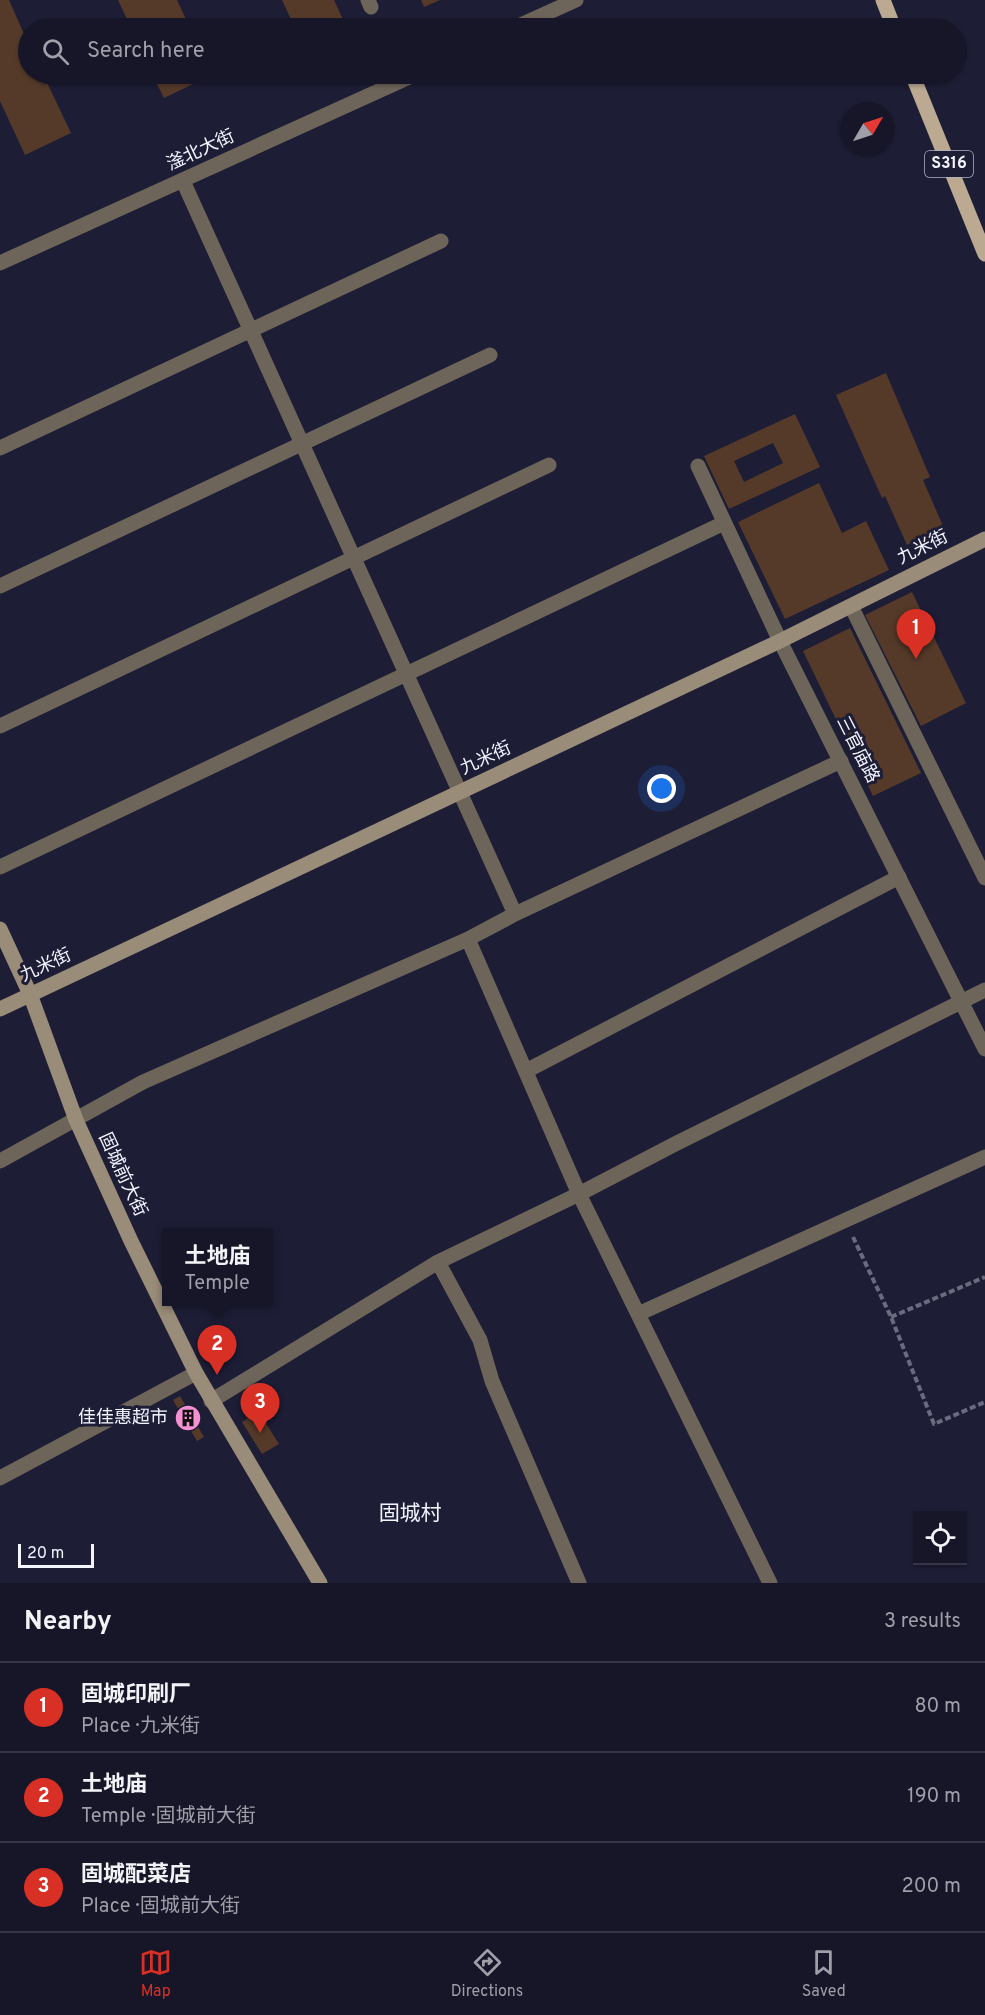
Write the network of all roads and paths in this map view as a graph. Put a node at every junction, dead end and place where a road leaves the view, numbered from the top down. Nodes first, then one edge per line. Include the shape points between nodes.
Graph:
1 (576, 0) edge
2 (883, 0) edge
3 (536, 18) edge
4 (890, 18) edge
5 (394, 84) edge
6 (916, 84) edge
7 (183, 181) junction
8 (441, 241) dead end
9 (985, 254) edge
10 (0, 262) edge
11 (250, 330) junction
12 (490, 355) dead end
13 (301, 444) junction
14 (0, 448) edge
15 (549, 465) dead end
16 (698, 466) dead end
17 (724, 523) junction
18 (985, 539) edge
19 (353, 558) junction
20 (0, 586) edge
21 (851, 606) junction
22 (780, 641) junction
23 (406, 675) junction
24 (0, 726) edge
25 (841, 761) junction
26 (460, 793) junction
27 (0, 867) edge
28 (899, 877) junction
29 (985, 878) edge
30 (515, 914) junction
31 (0, 929) edge
32 (468, 939) junction
33 (985, 990) edge
34 (30, 994) junction
35 (962, 1002) junction
36 (0, 1009) edge
37 (985, 1049) edge
38 (526, 1071) junction
39 (76, 1120) junction
40 (985, 1157) edge
41 (0, 1161) edge
42 (579, 1194) junction
43 (845, 1221) junction
44 (438, 1262) junction
45 (985, 1277) edge
46 (162, 1304) edge
47 (163, 1306) edge
48 (638, 1314) junction
49 (891, 1317) junction
50 (196, 1373) junction
51 (211, 1401) junction
52 (985, 1402) edge
53 (0, 1478) edge
54 (320, 1583) edge
55 (579, 1583) edge
56 (770, 1583) edge

1 - 3 street
2 - 4 main road
5 - 7 street, 滏北大街
6 - 9 main road, S316
7 - 10 street, 滏北大街
7 - 11 street
8 - 11 street
11 - 13 street
11 - 14 street
12 - 13 street
13 - 19 street
13 - 20 street
15 - 19 street
16 - 17 street, 三官庙路
17 - 22 street, 三官庙路
17 - 23 street
18 - 21 street, 九米街
19 - 23 street
19 - 24 street
21 - 22 street, 九米街
21 - 29 street
22 - 25 street, 三官庙路
22 - 26 street, 九米街
23 - 26 street
23 - 27 street
25 - 28 street, 三官庙路
25 - 30 street
26 - 30 street
26 - 34 street, 九米街
28 - 35 street, 三官庙路
28 - 38 street
30 - 32 street
31 - 34 street, 固城前大街
32 - 38 street
32 - 39 street via 143,1082
33 - 35 street
34 - 36 street, 九米街
34 - 39 street, 固城前大街
35 - 37 street, 三官庙路
35 - 42 street
38 - 42 street
39 - 41 street
39 - 46 street, 固城前大街
40 - 43 street
42 - 44 street
42 - 48 street
43 - 48 street
43 - 49 path
44 - 51 street
44 - 55 street via 480,1340 492,1381
45 - 49 path
47 - 50 street, 固城前大街
48 - 56 street
49 - 52 path via 934,1424
50 - 51 street, 固城前大街
50 - 53 street
51 - 54 street, 固城前大街

